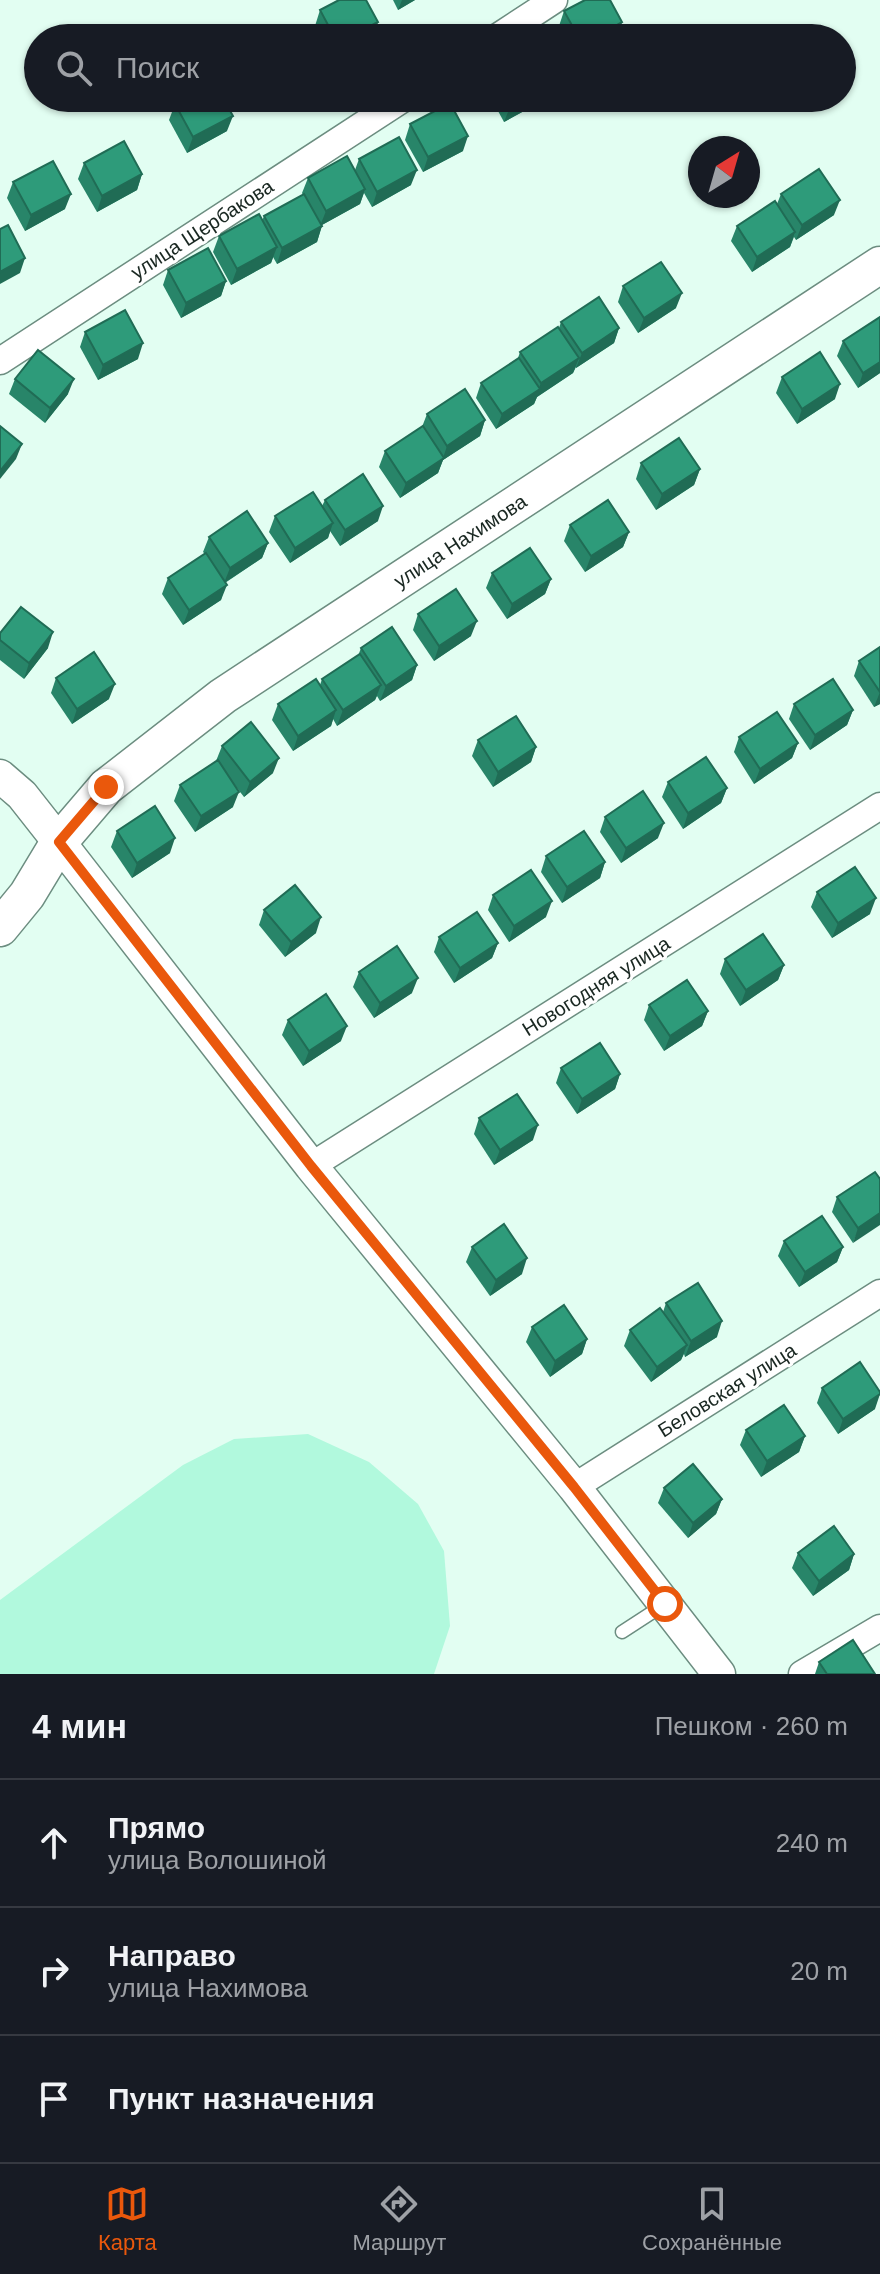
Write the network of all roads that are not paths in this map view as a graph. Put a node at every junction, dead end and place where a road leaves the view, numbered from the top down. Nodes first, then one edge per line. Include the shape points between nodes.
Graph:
1 (554, 0) edge
2 (517, 24) edge
3 (382, 112) edge
4 (880, 265) edge
5 (0, 361) edge
6 (0, 776) edge
7 (880, 806) edge
8 (59, 842) junction
9 (0, 928) edge
10 (311, 1166) junction
11 (880, 1293) edge
12 (574, 1487) junction
13 (665, 1604) junction
14 (880, 1628) edge
15 (622, 1632) dead end
16 (719, 1674) edge
17 (802, 1674) edge

1 - 2 street
3 - 5 street, улица Щербакова
4 - 8 main road, улица Нахимова via 223,696 106,787
6 - 8 street
7 - 10 street, Новогодняя улица
8 - 9 main road, улица Нахимова
8 - 10 street
10 - 12 street
11 - 12 street, Беловская улица
12 - 13 street
13 - 15 lane
13 - 16 street
14 - 17 street

